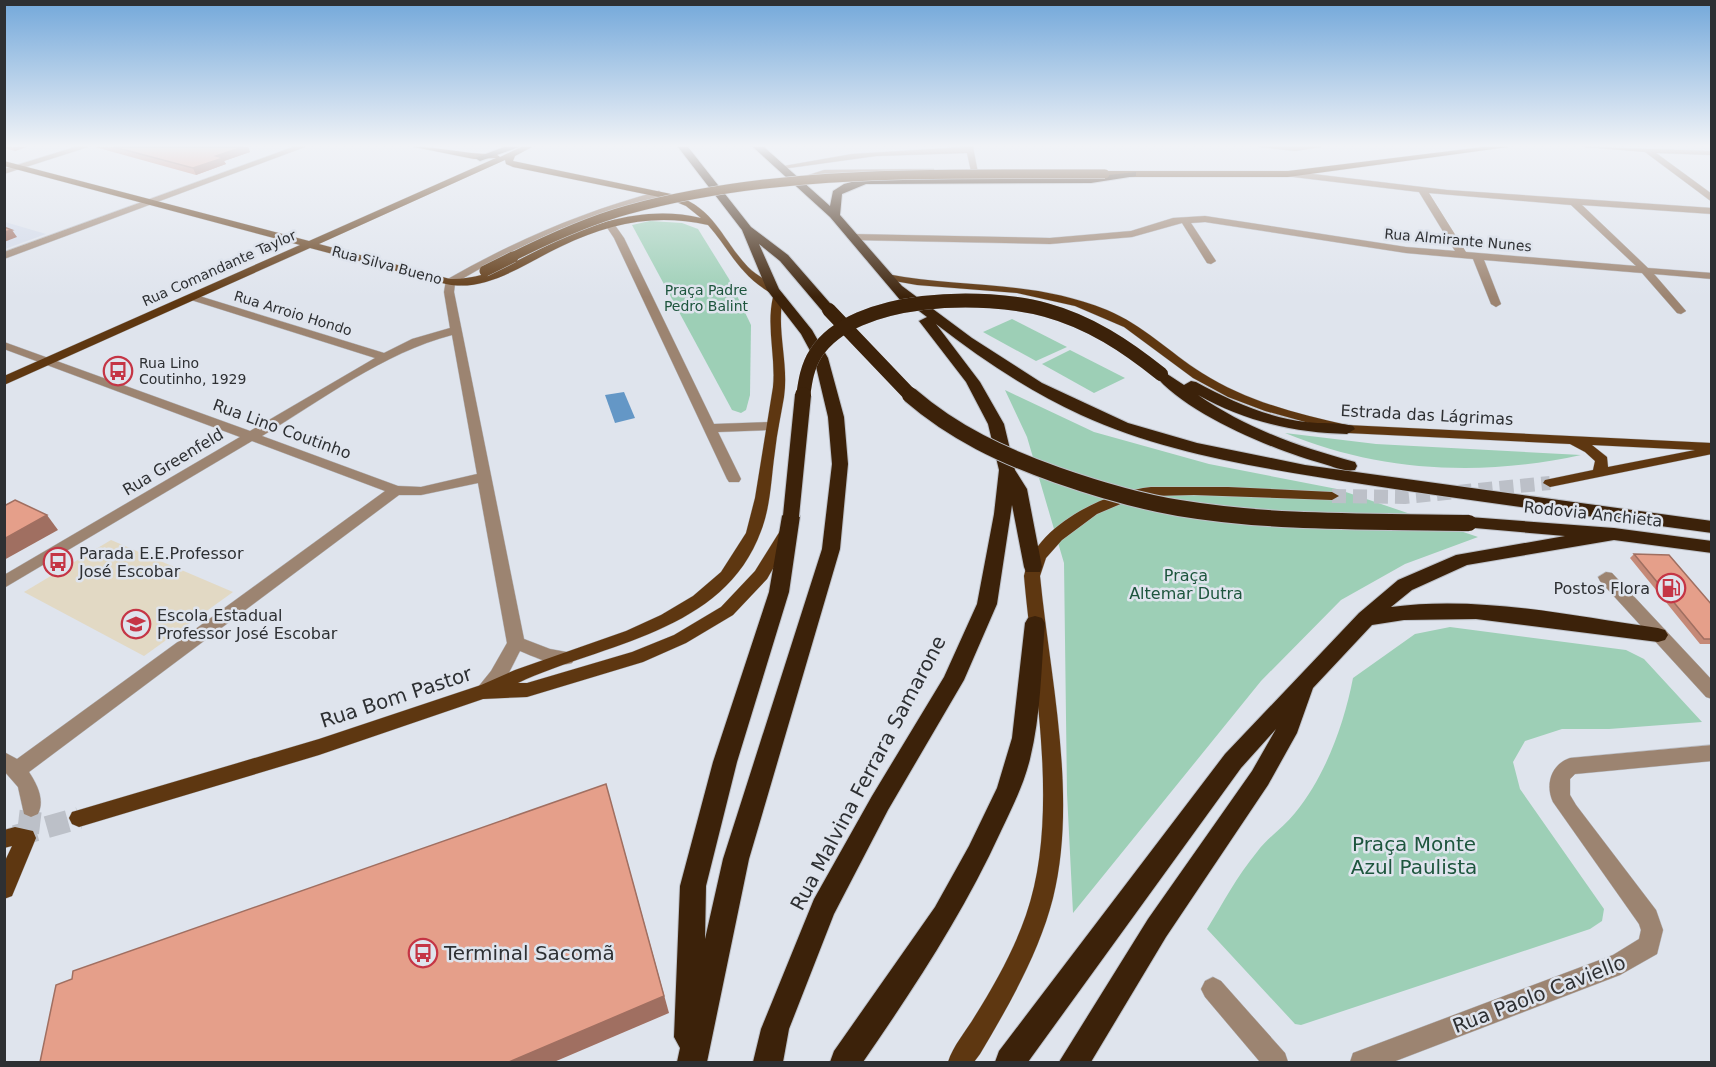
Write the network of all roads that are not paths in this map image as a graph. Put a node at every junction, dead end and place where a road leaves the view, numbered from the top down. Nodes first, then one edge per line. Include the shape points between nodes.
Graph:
1 (132, 197) edge
2 (165, 197) edge
3 (414, 197) edge
4 (653, 197) edge
5 (666, 197) edge
6 (679, 197) edge
7 (721, 197) edge
8 (815, 197) edge
9 (836, 197) edge
10 (1427, 197) edge
11 (1496, 197) edge
12 (151, 202) junction
13 (1574, 203) junction
14 (1712, 211) edge
15 (834, 215) junction
16 (1184, 219) junction
17 (609, 223) junction
18 (712, 223) junction
19 (747, 230) junction
20 (852, 237) junction
21 (309, 244) junction
22 (1462, 254) junction
23 (1477, 255) junction
24 (4, 256) edge
25 (1211, 261) dead end
26 (1644, 269) junction
27 (1712, 276) edge
28 (887, 277) junction
29 (450, 282) junction
30 (899, 289) junction
31 (775, 294) junction
32 (192, 297) junction
33 (1496, 304) dead end
34 (1681, 311) dead end
35 (457, 330) junction
36 (4, 345) edge
37 (385, 357) junction
38 (48, 361) junction
39 (1164, 376) junction
40 (4, 381) edge
41 (772, 426) junction
42 (711, 428) junction
43 (1347, 429) junction
44 (251, 437) junction
45 (1561, 438) junction
46 (1712, 449) edge
47 (1007, 470) junction
48 (1597, 474) junction
49 (484, 477) junction
50 (734, 479) dead end
51 (1550, 483) tunnel mouth
52 (396, 490) junction
53 (1474, 495) junction
54 (1332, 496) tunnel mouth
55 (790, 522) junction
56 (1712, 527) edge
57 (1614, 534) junction
58 (1712, 547) edge
59 (1033, 567) junction
60 (1606, 577) dead end
61 (4, 583) edge
62 (1366, 618) junction
63 (1035, 623) junction
64 (1658, 635) junction
65 (516, 643) junction
66 (566, 658) junction
67 (1307, 680) junction
68 (483, 692) junction
69 (1712, 692) edge
70 (1712, 753) edge
71 (11, 764) edge
72 (31, 808) tunnel mouth
73 (79, 818) tunnel mouth
74 (15, 838) tunnel mouth
75 (4, 889) edge
76 (1213, 989) dead end
77 (690, 1062) edge
78 (768, 1062) edge
79 (845, 1062) edge
80 (960, 1062) edge
81 (1010, 1062) edge
82 (1074, 1062) edge
83 (1276, 1062) edge
84 (1362, 1062) edge

1 - 12 main road, Rua Silva Bueno
2 - 12 street
3 - 21 main road, Rua Comandante Taylor
4 - 29 street via 557,227
5 - 18 main road via 693,204
6 - 29 main road, bridge via 558,235 485,271
7 - 19 highway
8 - 15 highway
9 - 15 highway
10 - 22 street
11 - 13 street
12 - 21 main road, Rua Silva Bueno
12 - 24 street
13 - 14 street
13 - 26 street
15 - 20 highway
16 - 20 street, Rua Almirante Nunes via 1141,232 1050,241
16 - 22 street, Rua Almirante Nunes via 1363,245
16 - 25 street
17 - 18 main road via 657,214 689,216
17 - 29 main road via 499,273
17 - 42 street
18 - 31 main road via 747,274
19 - 31 highway
19 - 57 highway, Rodovia Anchieta, bridge via 784,258 885,371 943,422 1031,467 1097,489 1234,514 1469,523
20 - 28 highway
21 - 29 main road, Rua Silva Bueno
21 - 32 main road, Rua Comandante Taylor
22 - 23 street, Rua Almirante Nunes
23 - 26 street, Rua Almirante Nunes
23 - 33 street
26 - 27 street, Rua Almirante Nunes
26 - 34 street
28 - 30 highway
28 - 43 main road, Estrada das Lágrimas via 937,286 1021,290 1071,301 1130,324 1196,374 1231,394 1298,418
29 - 35 street, Rua Silva Bueno
30 - 47 highway via 973,382 996,424
30 - 53 highway via 1023,380 1140,431 1220,453 1312,471
31 - 41 main road via 780,379
31 - 77 highway via 807,333 829,384 840,465 832,539 736,859
32 - 37 street, Rua Arroio Hondo
32 - 38 main road, Rua Comandante Taylor
35 - 37 street, Rua Greenfeld via 416,341
35 - 49 street, Rua Silva Bueno
36 - 38 street, Rua Lino Coutinho
37 - 44 street, Rua Greenfeld
38 - 40 main road, Rua Comandante Taylor
38 - 44 street, Rua Lino Coutinho
39 - 43 highway via 1274,421 1319,429
39 - 53 highway via 1212,413 1274,443 1365,470
39 - 55 highway, bridge via 1100,332 1052,312 1015,303 928,301 857,321 830,336 811,362 804,392
41 - 42 street
41 - 66 main road via 760,507 740,559 700,599 670,619
42 - 50 street
43 - 45 main road, Estrada das Lágrimas
44 - 52 street, Rua Lino Coutinho
44 - 61 street, Rua Greenfeld
45 - 46 main road, Estrada das Lágrimas
45 - 48 main road via 1598,454 1603,465
46 - 48 main road
47 - 59 highway via 1018,489
47 - 78 highway, Rua Malvina Ferrara Samarone via 987,604 953,680 879,803 823,908 775,1029
48 - 51 main road
49 - 52 street, Rua Lino Coutinho via 422,491
49 - 65 street, Rua Silva Bueno
52 - 71 street
53 - 56 highway, Rodovia Anchieta
54 - 59 main road via 1161,491 1127,496 1088,512 1050,541
55 - 68 main road, Rua Bom Pastor via 761,575 738,601 710,623 637,657 527,690
55 - 77 highway via 779,592 725,762 693,886
57 - 58 highway, Rodovia Anchieta
57 - 62 highway via 1463,559 1405,585
59 - 63 main road
60 - 64 street
62 - 64 highway via 1399,612 1464,611
62 - 67 highway
63 - 79 highway via 1027,723 1020,757 1001,804 981,850 918,960
63 - 80 main road via 1052,760 1051,833 1042,897 1007,981
64 - 69 street
65 - 66 street
65 - 68 street
66 - 68 main road via 518,674
67 - 81 highway via 1233,761
67 - 82 highway via 1286,733 1260,778 1157,928
68 - 73 main road, Rua Bom Pastor via 319,747
70 - 84 street, Rua Paolo Caviello via 1570,766 1560,776 1560,796 1569,811 1648,918 1653,930 1649,946 1620,964
71 - 72 street via 32,798
74 - 75 main road
76 - 83 street

